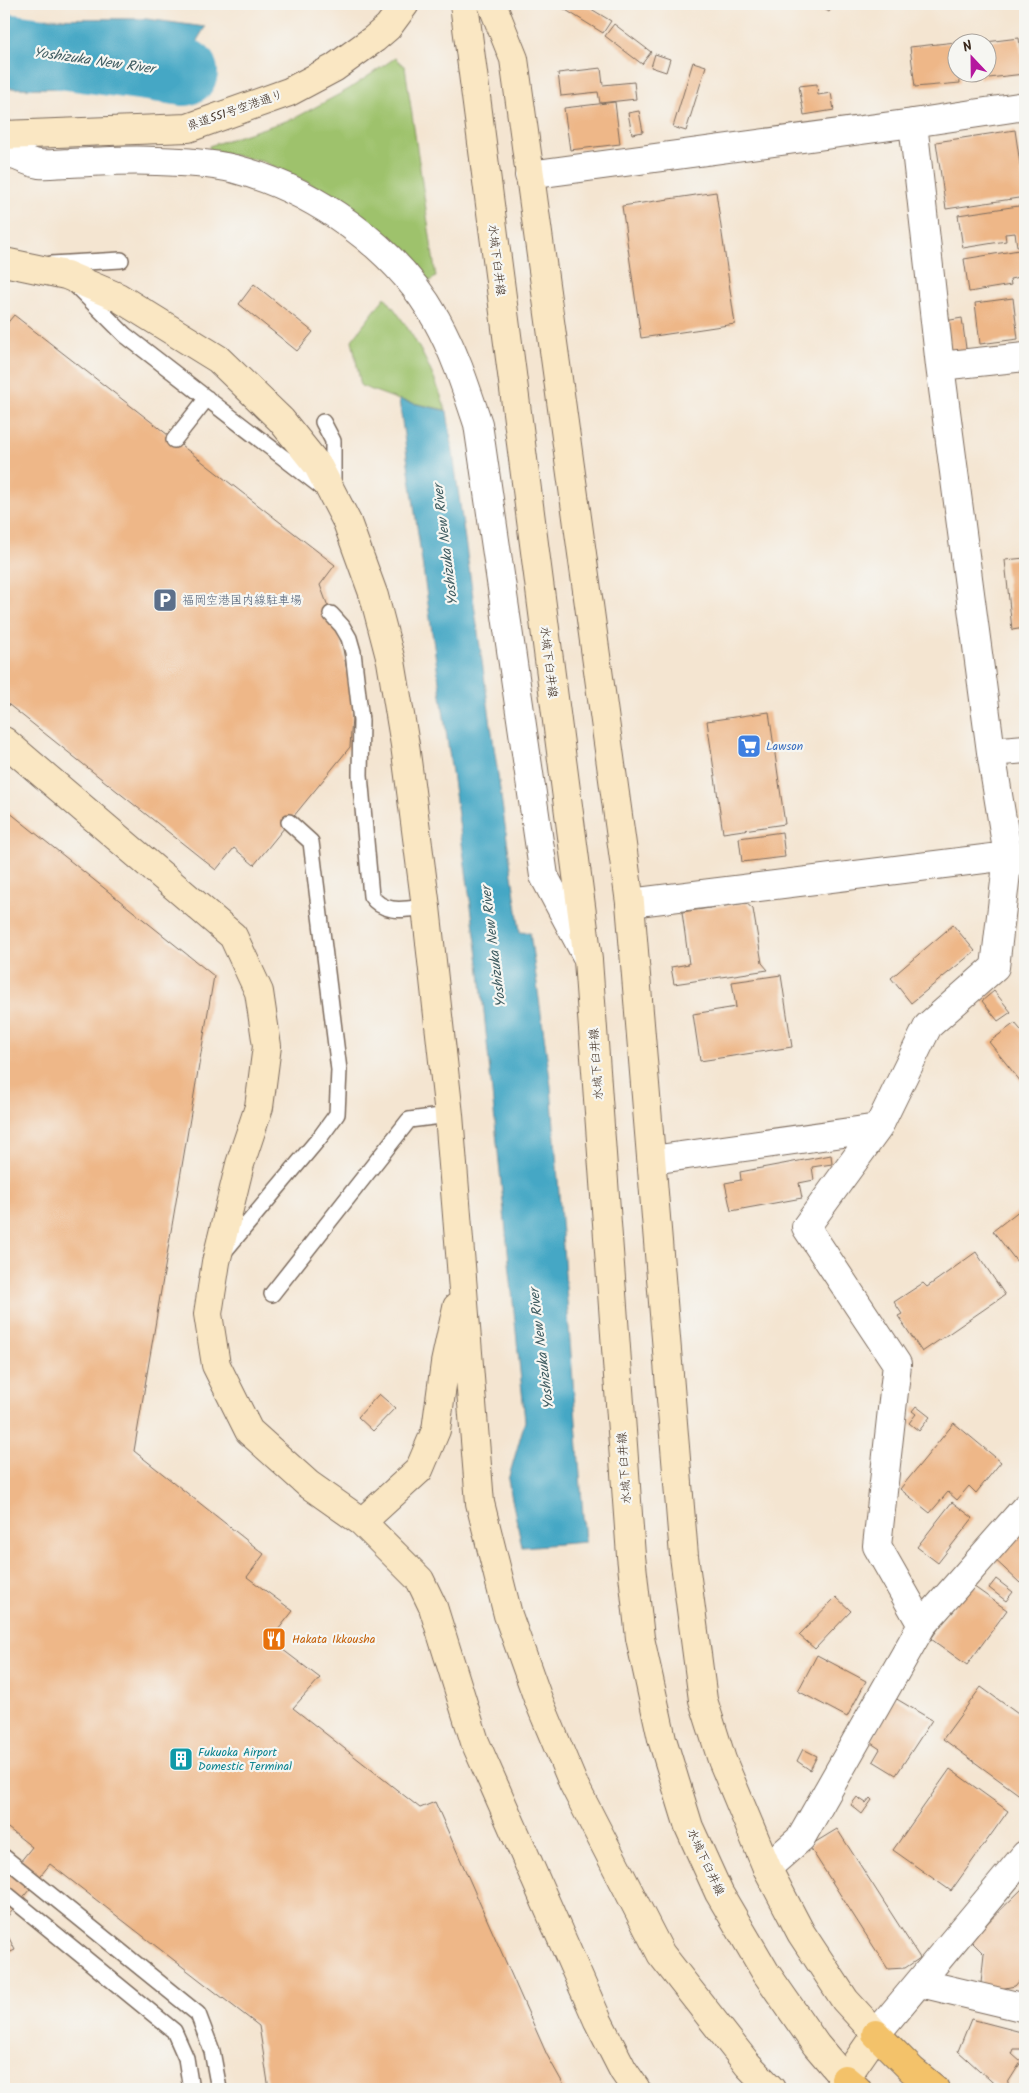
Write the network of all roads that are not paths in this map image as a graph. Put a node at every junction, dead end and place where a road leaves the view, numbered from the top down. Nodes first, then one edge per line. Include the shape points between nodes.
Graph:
1 (406, 4) edge
2 (464, 4) edge
3 (492, 4) edge
4 (1025, 106) edge
5 (913, 123) junction
6 (4, 135) edge
7 (4, 151) edge
8 (529, 175) junction
9 (121, 260) dead end
10 (14, 264) edge
11 (66, 275) junction
12 (1025, 357) edge
13 (940, 366) junction
14 (207, 398) junction
15 (323, 422) dead end
16 (174, 440) dead end
17 (334, 497) junction
18 (331, 614) dead end
19 (4, 741) edge
20 (1025, 750) edge
21 (991, 752) junction
22 (289, 822) dead end
23 (1008, 856) junction
24 (630, 903) junction
25 (426, 906) junction
26 (588, 960) junction
27 (449, 1116) junction
28 (878, 1128) junction
29 (652, 1160) junction
30 (216, 1262) junction
31 (463, 1276) junction
32 (272, 1294) dead end
33 (1025, 1508) edge
34 (362, 1522) junction
35 (922, 1625) junction
36 (1025, 1855) edge
37 (4, 1857) edge
38 (767, 1868) junction
39 (4, 1892) edge
40 (920, 1982) junction
41 (1025, 2008) edge
42 (876, 2034) junction
43 (846, 2086) edge
44 (192, 2089) edge
45 (219, 2089) edge
46 (636, 2089) edge
47 (771, 2089) edge
48 (935, 2089) edge

1 - 6 main road, 県道551号空港通り via 388,27 334,68 289,92 188,128
2 - 26 main road, 水城下臼井線
3 - 8 main road via 514,59
4 - 5 street
5 - 8 street
5 - 13 street
7 - 26 street via 39,164 156,160 233,169 260,177 315,202 349,223 392,263 423,299 458,365 478,424 544,876
8 - 24 main road
9 - 10 lane
10 - 11 main road
11 - 14 lane via 125,335
11 - 17 main road via 118,297 218,359 281,420 318,466
12 - 13 street
13 - 21 street
14 - 16 lane
14 - 17 lane
15 - 17 lane via 332,441
17 - 25 main road via 347,522 374,596 391,661
18 - 25 lane via 349,638 353,652 362,721 360,775 371,896 376,903 394,910
19 - 30 main road via 233,936 259,992 267,1046 259,1107 240,1164
20 - 21 street
21 - 23 street
22 - 30 lane via 311,842 339,1070 337,1114
23 - 24 street
23 - 28 street via 995,967 928,1026
24 - 29 main road
25 - 27 main road
26 - 43 main road, 水城下臼井線 via 631,1556 640,1638 662,1739 689,1827 719,1893 766,1973
27 - 31 main road
27 - 32 lane via 409,1120
28 - 29 street
28 - 35 street via 806,1227 897,1364 877,1546
29 - 38 main road via 684,1556 703,1700 722,1760
30 - 34 main road via 208,1314 216,1365 250,1431 308,1484
31 - 34 main road via 445,1363 436,1430 419,1470
31 - 47 main road via 480,1503 508,1615 538,1699 573,1783 661,1954 748,2065
33 - 35 street
34 - 46 main road via 420,1580 433,1607 475,1742 598,2021
35 - 38 street via 801,1838
36 - 40 street
37 - 45 lane via 198,2014 212,2051
38 - 42 main road via 801,1933 845,2000
39 - 44 lane via 174,2031 186,2058
40 - 41 street
40 - 42 street
42 - 43 main road
42 - 48 main road

